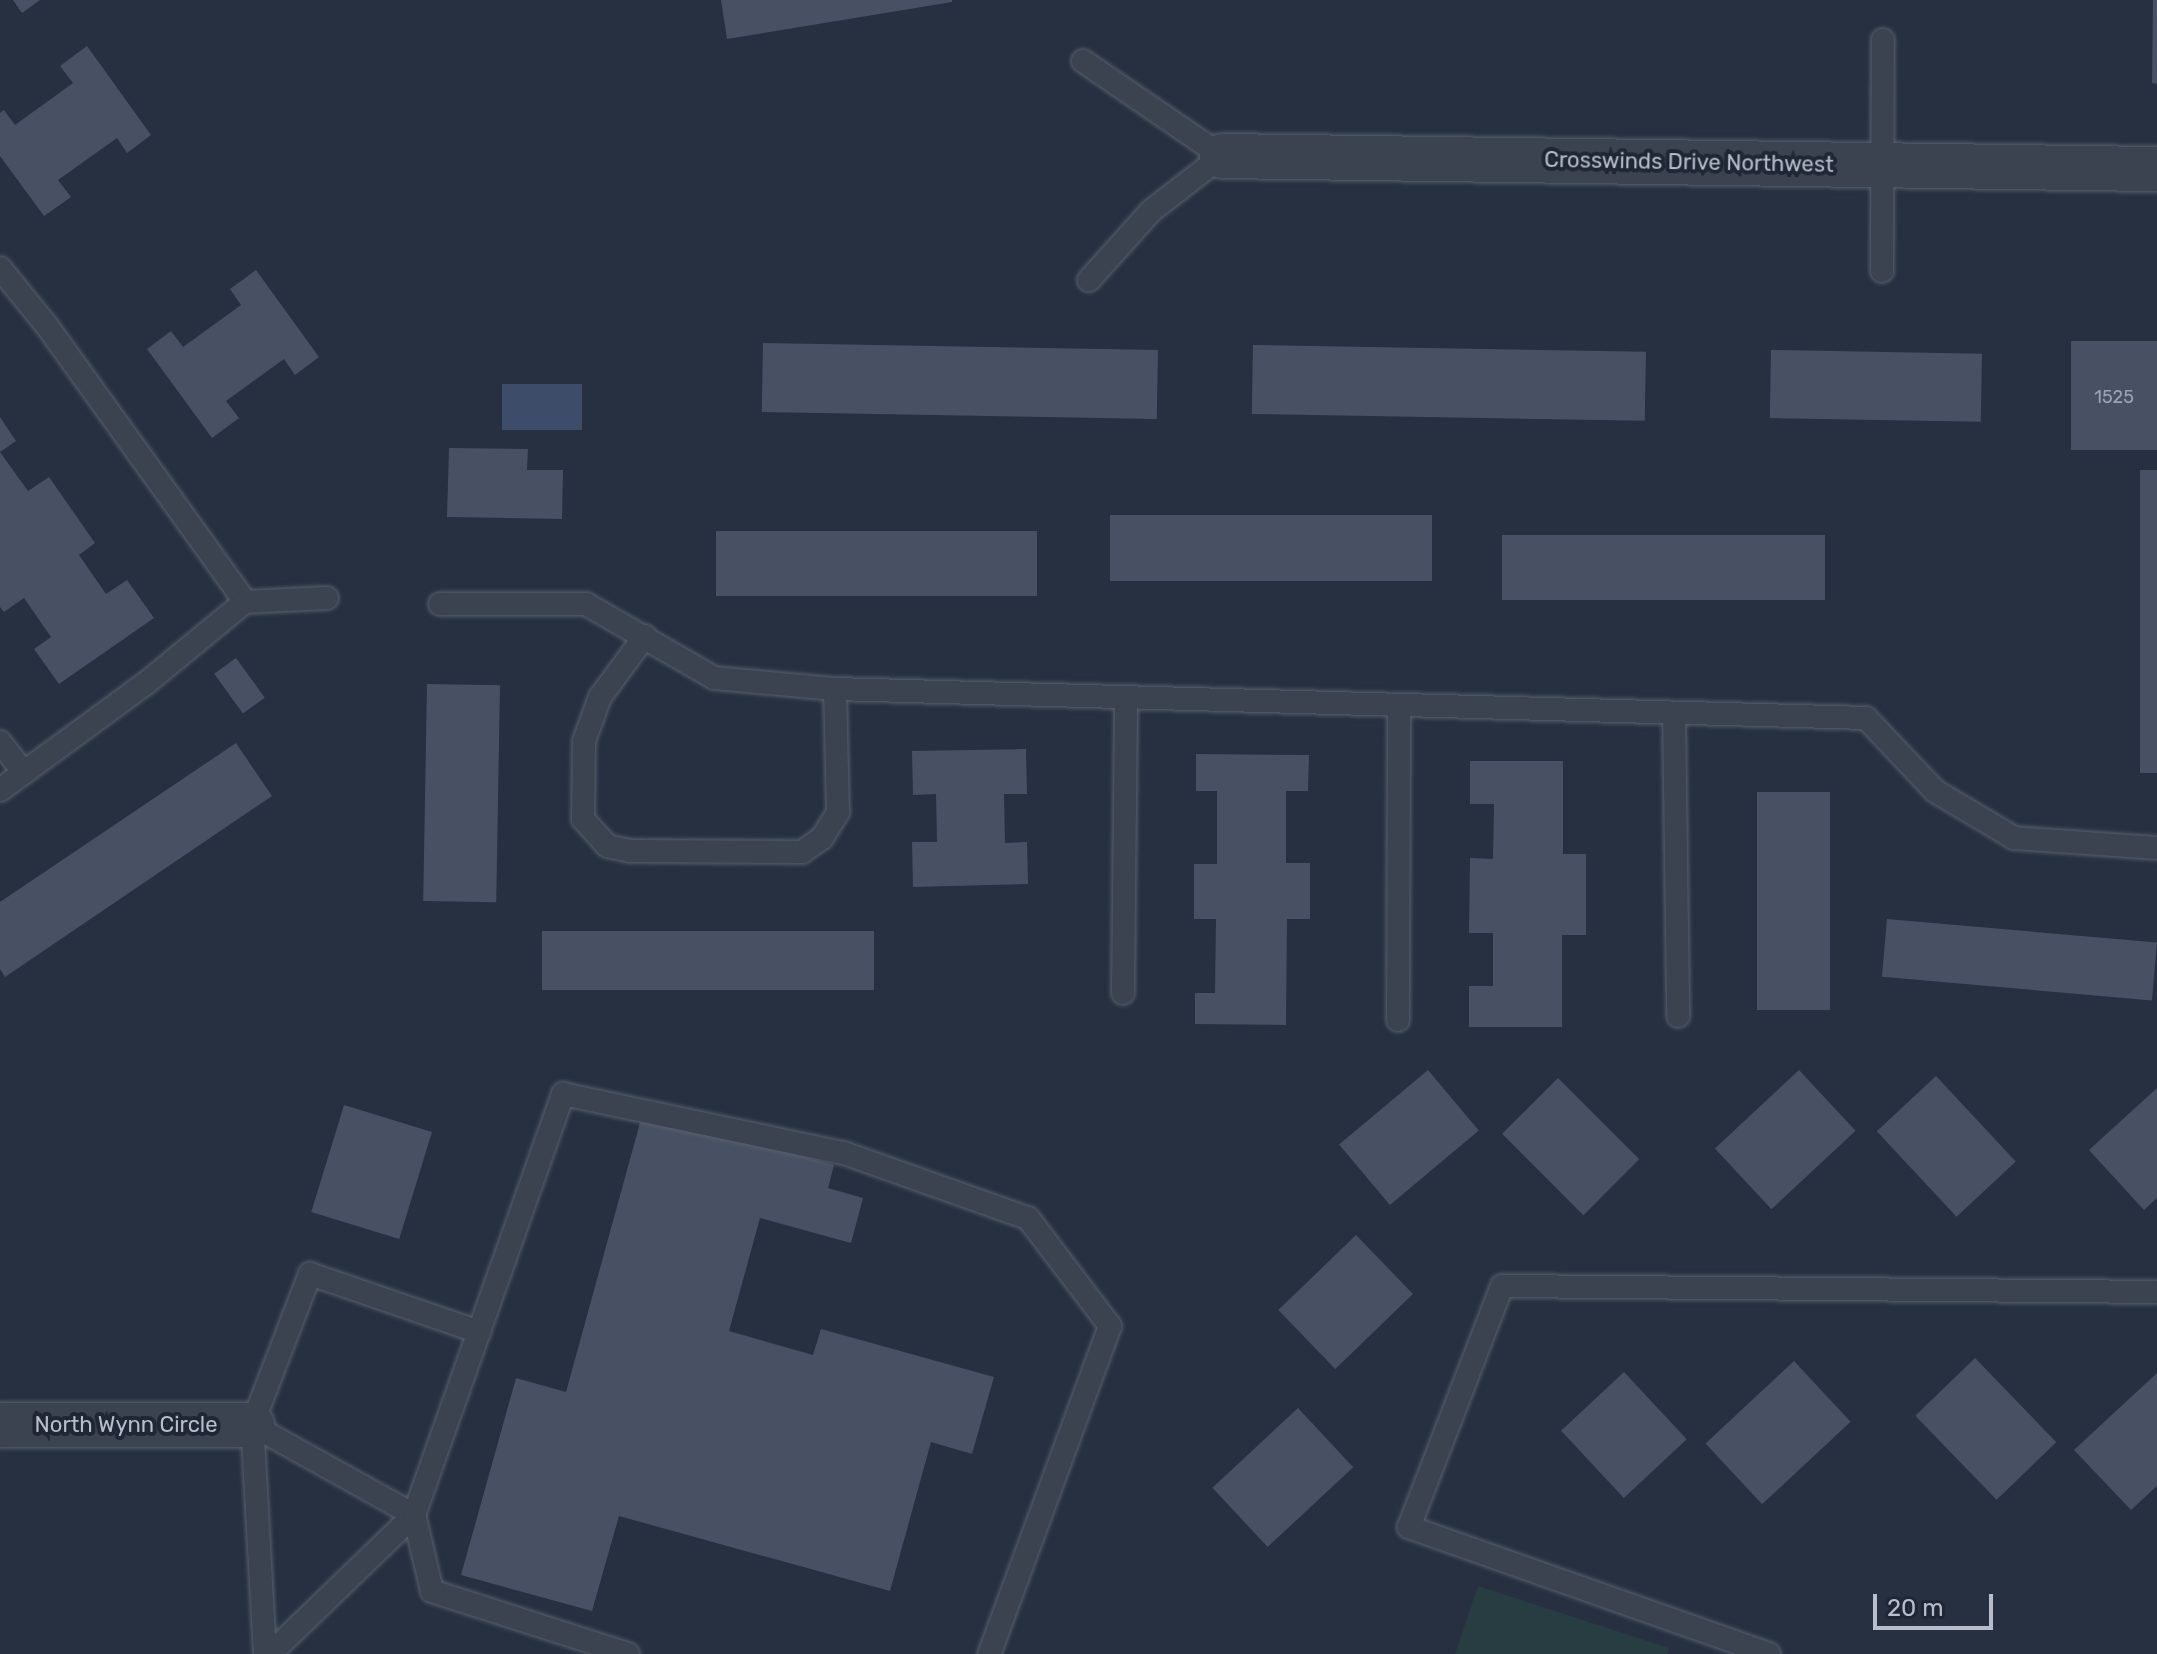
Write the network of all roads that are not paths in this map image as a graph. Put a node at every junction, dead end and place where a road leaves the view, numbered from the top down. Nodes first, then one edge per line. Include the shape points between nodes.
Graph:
1 (1883, 40) dead end
2 (1083, 61) dead end
3 (1222, 156) junction
4 (1882, 165) junction
5 (2157, 169) edge
6 (0, 268) edge
7 (1882, 271) dead end
8 (1089, 280) dead end
9 (327, 598) dead end
10 (245, 602) junction
11 (440, 604) dead end
12 (645, 636) junction
13 (835, 689) junction
14 (1126, 697) junction
15 (1399, 705) junction
16 (1674, 713) junction
17 (0, 742) edge
18 (24, 773) junction
19 (0, 790) edge
20 (2157, 848) edge
21 (1123, 993) dead end
22 (1678, 1016) dead end
23 (1398, 1020) dead end
24 (2157, 1292) edge
25 (479, 1332) junction
26 (0, 1425) edge
27 (252, 1425) junction
28 (414, 1515) junction
29 (268, 1654) edge
30 (628, 1654) edge
31 (989, 1654) edge
32 (1769, 1654) edge

1 - 4 lane
2 - 3 lane
3 - 4 street, Crosswinds Drive Northwest
3 - 8 lane via 1151,211
4 - 5 street, Crosswinds Drive Northwest
4 - 7 lane
6 - 10 lane
9 - 10 lane
10 - 18 lane
11 - 12 lane via 586,604
12 - 13 lane via 714,678
12 - 13 lane via 600,697 584,741 583,819 607,846 630,851 802,852 822,838 838,812
13 - 14 lane
14 - 15 lane
14 - 21 lane
15 - 16 lane
15 - 23 lane
16 - 20 lane via 1866,718 1935,791 2014,838
16 - 22 lane
17 - 18 lane
18 - 19 lane
24 - 32 lane via 1502,1286 1409,1527
25 - 27 lane via 310,1274
25 - 28 lane
25 - 31 lane via 563,1094 844,1153 1028,1218 1110,1326
26 - 27 street, North Wynn Circle
27 - 28 lane
27 - 29 lane
28 - 29 lane
28 - 30 lane via 432,1591

